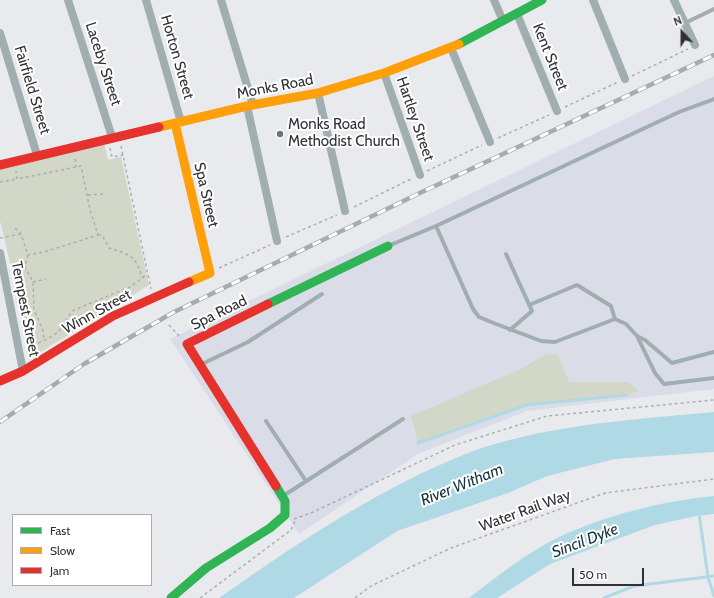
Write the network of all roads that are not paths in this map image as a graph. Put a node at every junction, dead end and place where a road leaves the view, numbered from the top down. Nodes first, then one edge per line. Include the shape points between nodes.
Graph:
1 (68, 0) edge
2 (146, 0) edge
3 (221, 0) edge
4 (494, 0) edge
5 (542, 0) edge
6 (593, 0) edge
7 (674, 0) edge
8 (714, 9) edge
9 (517, 14) junction
10 (503, 22) junction
11 (685, 24) junction
12 (0, 33) edge
13 (695, 45) road end
14 (451, 48) junction
15 (384, 73) junction
16 (625, 79) road end
17 (318, 93) junction
18 (714, 98) edge
19 (250, 106) junction
20 (557, 111) road end
21 (178, 123) junction
22 (110, 138) junction
23 (490, 142) road end
24 (37, 155) junction
25 (0, 165) edge
26 (420, 175) road end
27 (345, 212) road end
28 (436, 226) junction
29 (277, 241) road end
30 (388, 246) joint
31 (0, 253) edge
32 (506, 254) dead end
33 (210, 273) joint
34 (322, 294) dead end
35 (529, 305) junction
36 (614, 319) junction
37 (510, 330) junction
38 (637, 336) junction
39 (714, 352) edge
40 (201, 364) junction
41 (23, 371) junction
42 (714, 378) edge
43 (0, 381) edge
44 (403, 419) dead end
45 (266, 421) dead end
46 (306, 481) junction
47 (283, 496) junction
48 (171, 598) edge

1 - 22 street, Laceby Street
2 - 21 street, Horton Street
3 - 19 street
4 - 10 street
5 - 9 street, Monks Road
6 - 16 street
7 - 11 street
8 - 11 lane
9 - 10 street, Monks Road
9 - 20 street, Kent Street
10 - 14 street, Monks Road
11 - 13 street
12 - 24 street, Fairfield Street
14 - 15 street, Monks Road
14 - 23 street
15 - 17 street, Monks Road
15 - 26 street, Hartley Street
17 - 19 street, Monks Road
17 - 27 street
18 - 28 lane, Spa Road
19 - 21 street, Monks Road
19 - 29 street
21 - 22 street, Monks Road
21 - 33 street, Spa Street
22 - 24 street, Monks Road
24 - 25 street, Monks Road
28 - 30 lane, Spa Road
28 - 37 lane via 473,309 479,317
30 - 40 street, Spa Road via 187,344
31 - 41 street, Tempest Street
32 - 35 lane
33 - 41 street, Winn Street via 113,316
34 - 40 lane via 248,342
35 - 36 lane via 577,285 611,306
35 - 37 lane via 532,310
36 - 37 lane via 555,342 541,341
36 - 38 lane via 626,324
38 - 39 lane via 672,363
38 - 42 lane via 655,374 664,384
40 - 47 street, Spa Road
41 - 43 street, Winn Street
44 - 46 lane
45 - 46 lane
46 - 47 lane
47 - 48 street, Spa Road via 285,515 270,528 206,568

